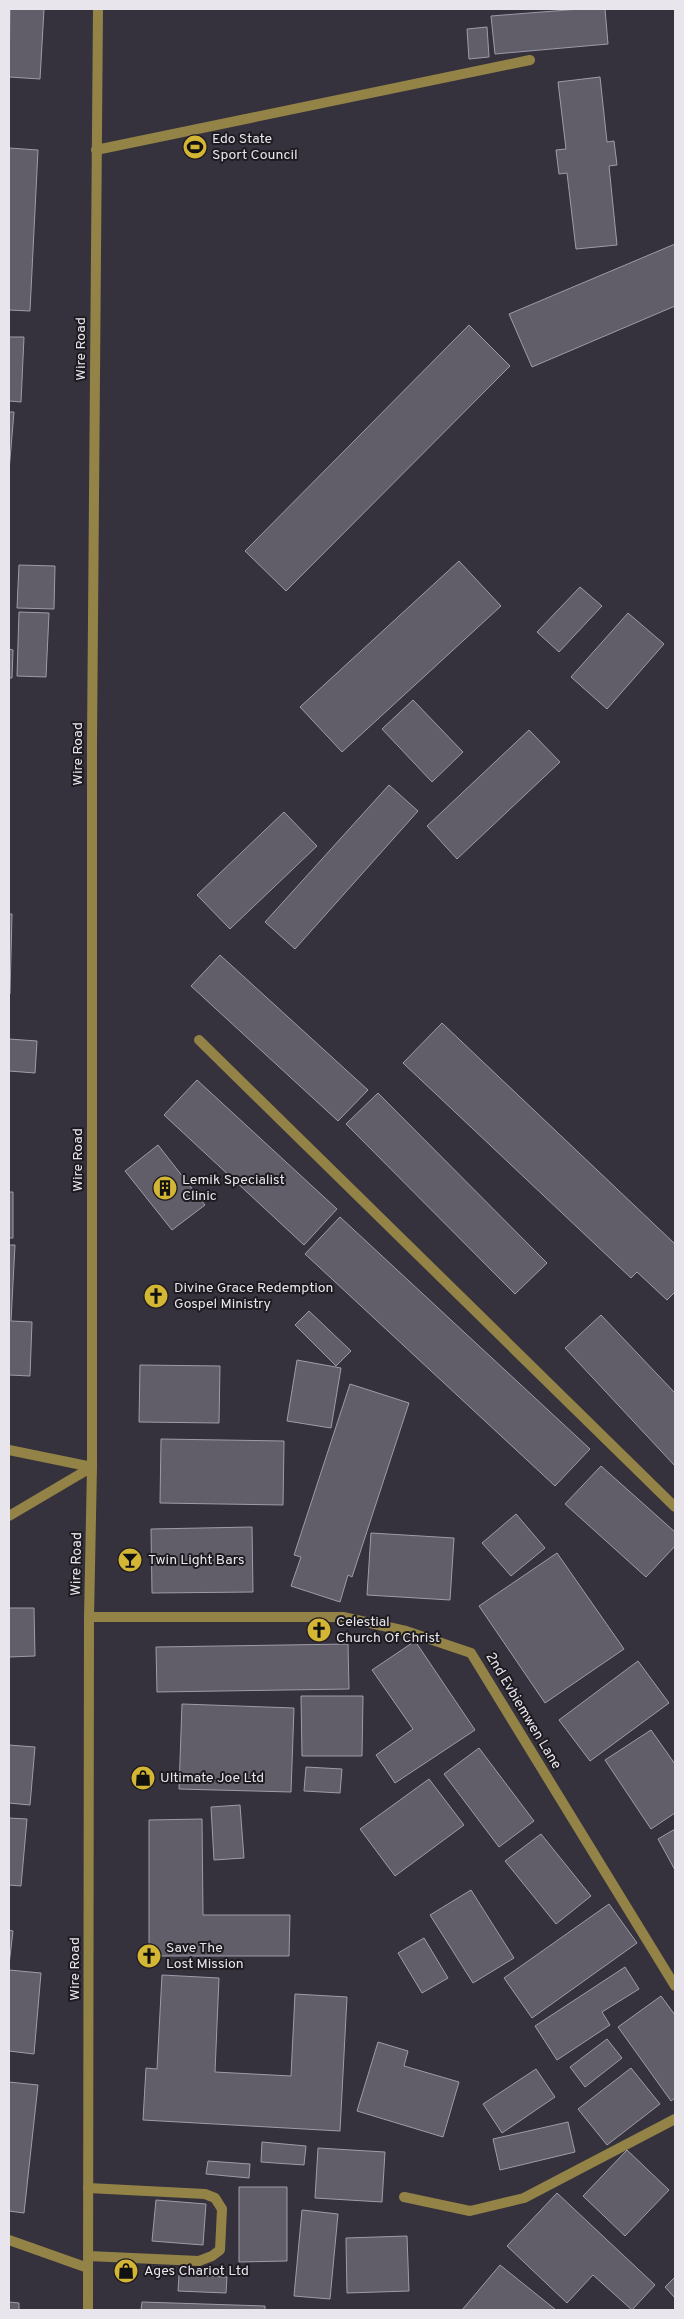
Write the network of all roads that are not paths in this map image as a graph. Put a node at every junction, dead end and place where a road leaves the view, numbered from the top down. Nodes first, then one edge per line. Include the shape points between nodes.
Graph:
1 (98, 9) edge
2 (530, 60) dead end
3 (96, 150) junction
4 (199, 1040) dead end
5 (9, 1450) edge
6 (92, 1467) junction
7 (675, 1507) edge
8 (9, 1516) edge
9 (89, 1617) junction
10 (675, 1986) edge
11 (675, 2119) edge
12 (88, 2188) junction
13 (404, 2196) dead end
14 (9, 2240) edge
15 (88, 2256) junction
16 (88, 2268) junction
17 (88, 2310) edge

1 - 3 street, Wire Road
2 - 3 street
3 - 6 street, Wire Road
4 - 7 street
5 - 6 street
6 - 8 street
6 - 9 street, Wire Road
9 - 10 street, 2nd Evbiemwen Lane via 342,1617 406,1631 471,1653
9 - 12 street, Wire Road
11 - 13 street via 524,2198 470,2211
12 - 15 street, Wire Road
12 - 15 street via 205,2194 215,2198 222,2210 220,2250 199,2261
14 - 16 street
15 - 16 street, Wire Road
16 - 17 street, Wire Road

